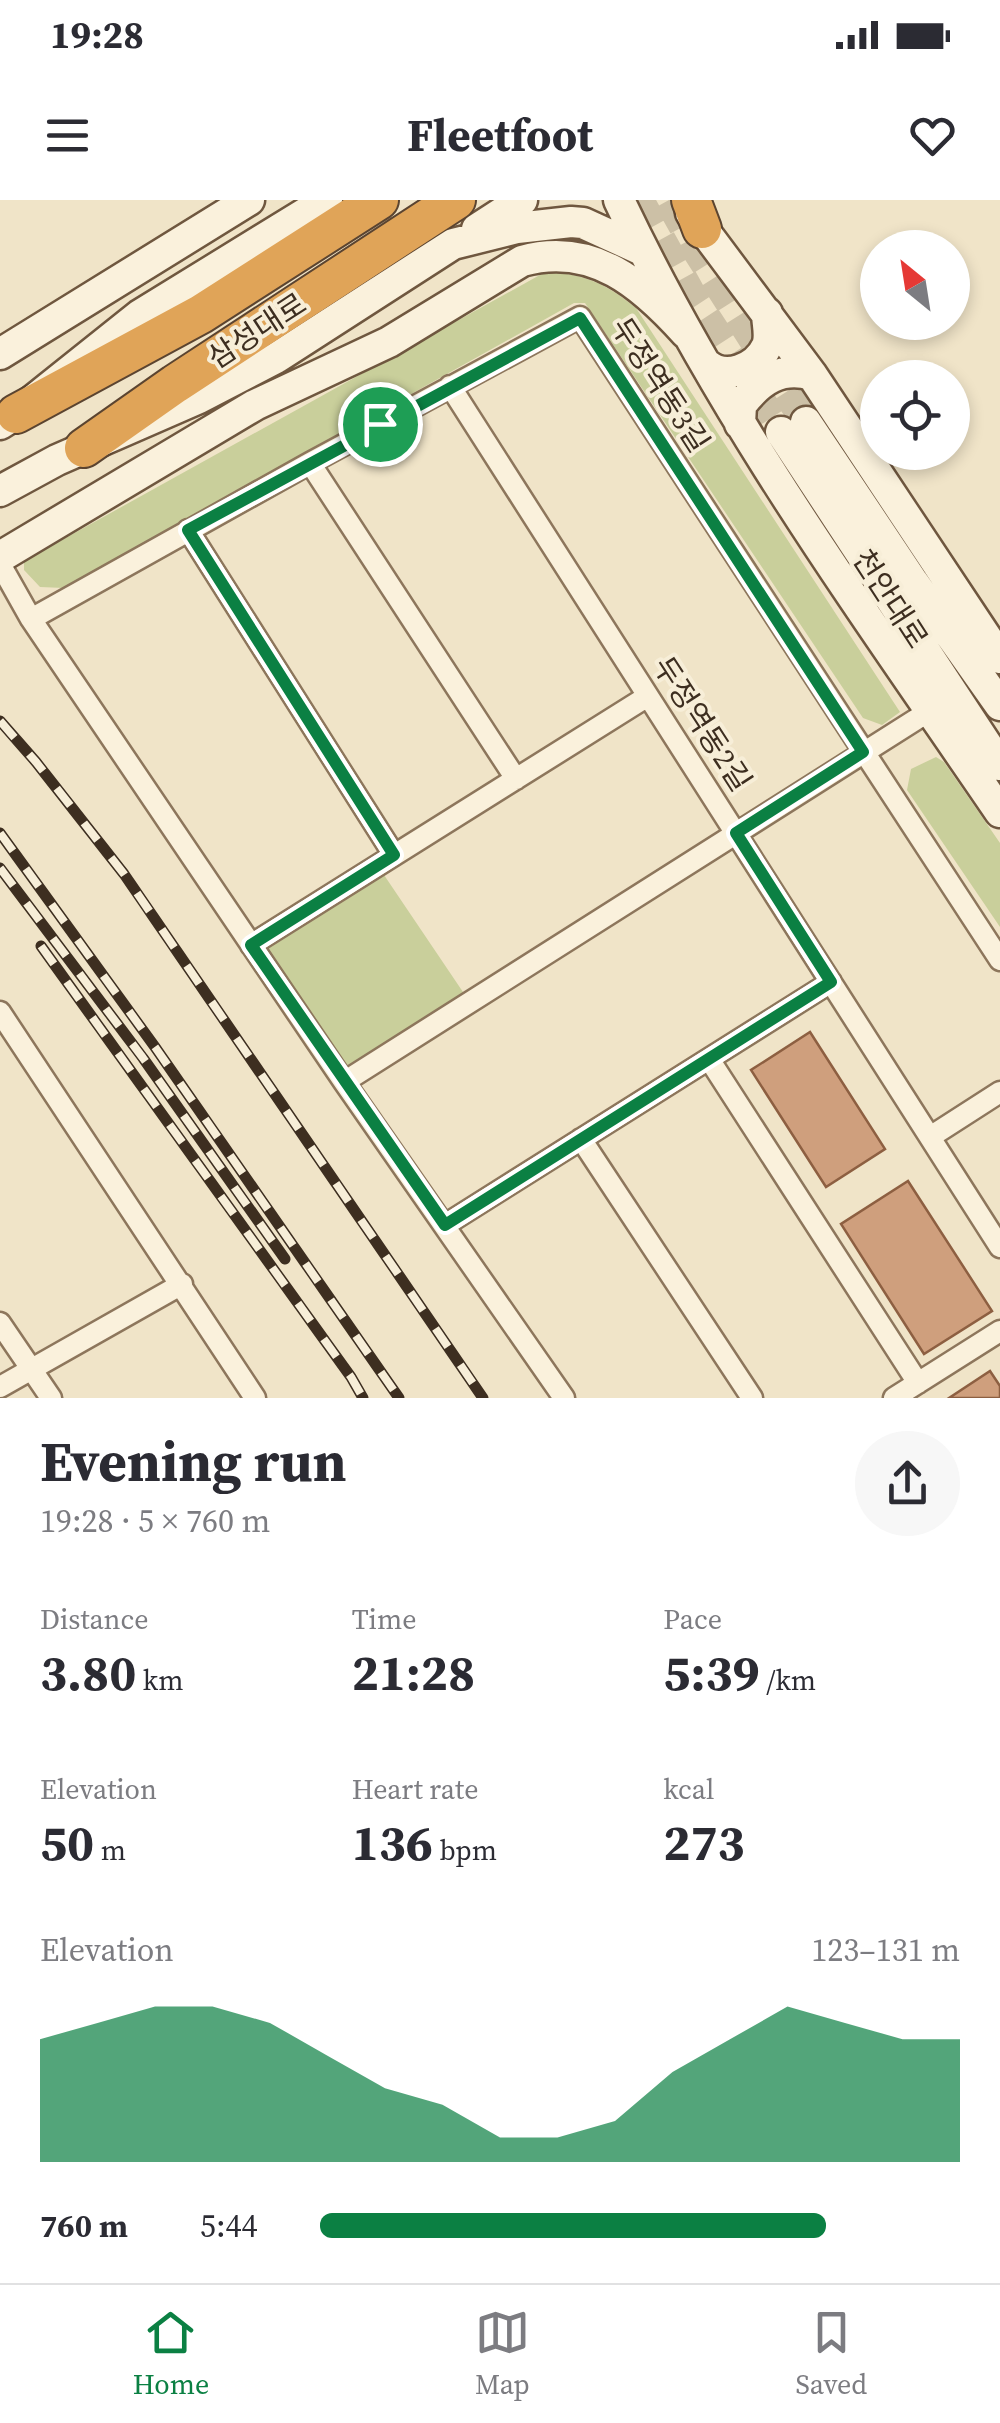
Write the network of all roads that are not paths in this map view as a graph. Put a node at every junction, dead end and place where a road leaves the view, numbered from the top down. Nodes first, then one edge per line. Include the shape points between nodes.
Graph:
1 (249, 200) edge
2 (327, 200) edge
3 (379, 200) edge
4 (456, 200) edge
5 (522, 200) edge
6 (619, 200) edge
7 (692, 210) edge
8 (453, 244) junction
9 (642, 250) junction
10 (768, 313) junction
11 (686, 333) junction
12 (0, 354) edge
13 (706, 364) junction
14 (812, 375) junction
15 (450, 386) junction
16 (8, 419) edge
17 (740, 424) junction
18 (71, 454) junction
19 (310, 462) junction
20 (0, 491) edge
21 (188, 530) junction
22 (0, 560) edge
23 (31, 619) junction
24 (1000, 658) edge
25 (648, 696) junction
26 (1000, 705) edge
27 (930, 710) junction
28 (863, 752) junction
29 (1000, 765) edge
30 (516, 779) junction
31 (1000, 812) edge
32 (736, 833) junction
33 (394, 855) junction
34 (251, 945) junction
35 (1000, 960) edge
36 (831, 982) junction
37 (0, 1012) edge
38 (709, 1059) junction
39 (344, 1082) junction
40 (1000, 1092) edge
41 (930, 1137) junction
42 (581, 1140) junction
43 (445, 1225) junction
44 (1000, 1247) edge
45 (182, 1284) junction
46 (0, 1322) edge
47 (1000, 1331) edge
48 (32, 1370) junction
49 (918, 1383) junction
50 (0, 1387) edge
51 (51, 1398) edge
52 (255, 1398) edge
53 (564, 1398) edge
54 (752, 1398) edge
55 (894, 1398) edge

1 - 12 main road
2 - 16 main road via 127,324
3 - 16 highway, 삼성대로 via 201,314
4 - 18 highway, 삼성대로
5 - 8 main road
6 - 9 main road
7 - 10 main road
8 - 9 main road via 570,222
8 - 18 main road via 276,358
9 - 11 main road
10 - 13 main road via 766,348 754,361 724,373
10 - 14 main road
11 - 13 main road
11 - 22 main road via 654,298 603,265 570,258 522,262 389,342 256,405
13 - 17 main road
14 - 17 main road via 790,370 761,383 741,405
14 - 24 main road
15 - 19 street, 두정역동3길
15 - 25 street, 두정역동2길
15 - 28 street, 두정역동3길 via 580,318
17 - 27 main road
18 - 20 main road
19 - 21 street, 두정역동3길
19 - 30 street
21 - 23 street, 두정역동3길
21 - 33 street
22 - 23 street
23 - 34 street
25 - 30 street
25 - 32 street, 두정역동2길
26 - 29 main road, 천안대로 via 794,427
27 - 28 street
27 - 31 main road
28 - 32 street
28 - 35 street, 두정역동3길
30 - 33 street
32 - 36 street, 두정역동2길
32 - 39 street
33 - 34 street
34 - 39 street
36 - 38 street
36 - 41 street, 두정역동2길
37 - 45 street
38 - 42 street
38 - 49 street
39 - 43 street
40 - 41 street
41 - 44 street, 두정역동2길
42 - 43 street
42 - 54 street
43 - 53 street
45 - 48 street
45 - 52 street
46 - 48 street
47 - 49 street
48 - 50 street
48 - 51 street
49 - 55 street

